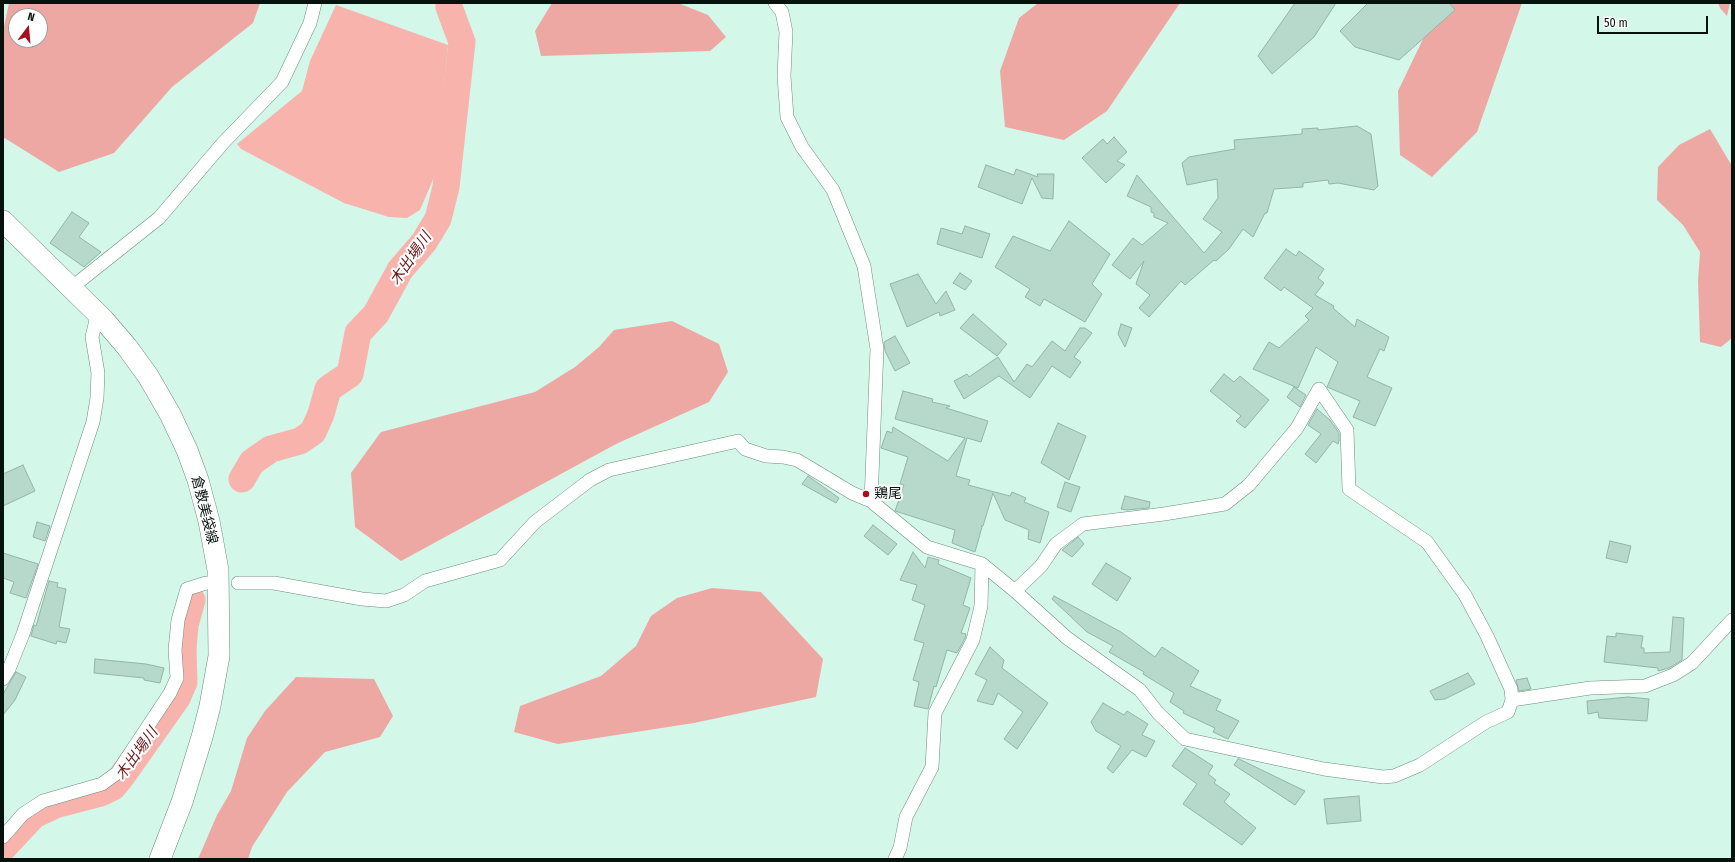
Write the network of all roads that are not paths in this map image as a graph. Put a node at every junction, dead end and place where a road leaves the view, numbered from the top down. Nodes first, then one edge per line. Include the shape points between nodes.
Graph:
1 (315, 3) edge
2 (775, 3) edge
3 (3, 221) edge
4 (71, 288) junction
5 (103, 319) junction
6 (870, 501) junction
7 (982, 564) junction
8 (206, 583) dead end
9 (238, 583) dead end
10 (1015, 591) junction
11 (1732, 620) edge
12 (3, 679) edge
13 (1512, 700) junction
14 (3, 837) edge
15 (160, 859) edge
16 (895, 859) edge

1 - 4 street via 310,23 282,82 223,143 159,218
2 - 6 street via 782,12 786,32 784,76 788,117 802,147 834,190 864,266 877,349
3 - 4 main road, 倉敷美袋線
4 - 5 main road, 倉敷美袋線
5 - 12 street via 96,320 92,337 98,373 93,422 23,634
5 - 15 main road, 倉敷美袋線 via 148,376 187,450 204,500 218,570 219,656 210,706 192,772
6 - 7 street via 927,547
6 - 9 street via 797,460 766,456 745,449 738,441 609,470 590,480 535,522 500,560 425,581 404,595 386,601 274,583
7 - 10 street
7 - 16 street via 981,606 973,640 935,713 932,767 906,817 900,848
8 - 14 street via 187,589 178,620 175,650 178,678 117,773 102,784 43,801 23,814
10 - 13 street via 1067,638 1140,690 1158,713 1185,739 1324,769 1383,777 1394,776 1420,764 1486,722 1508,712
10 - 13 street via 1041,566 1056,544 1083,524 1225,504 1249,485 1298,428 1319,389 1347,430 1349,489 1427,542 1465,595 1511,689
11 - 13 street via 1692,663 1674,675 1645,686 1590,688

